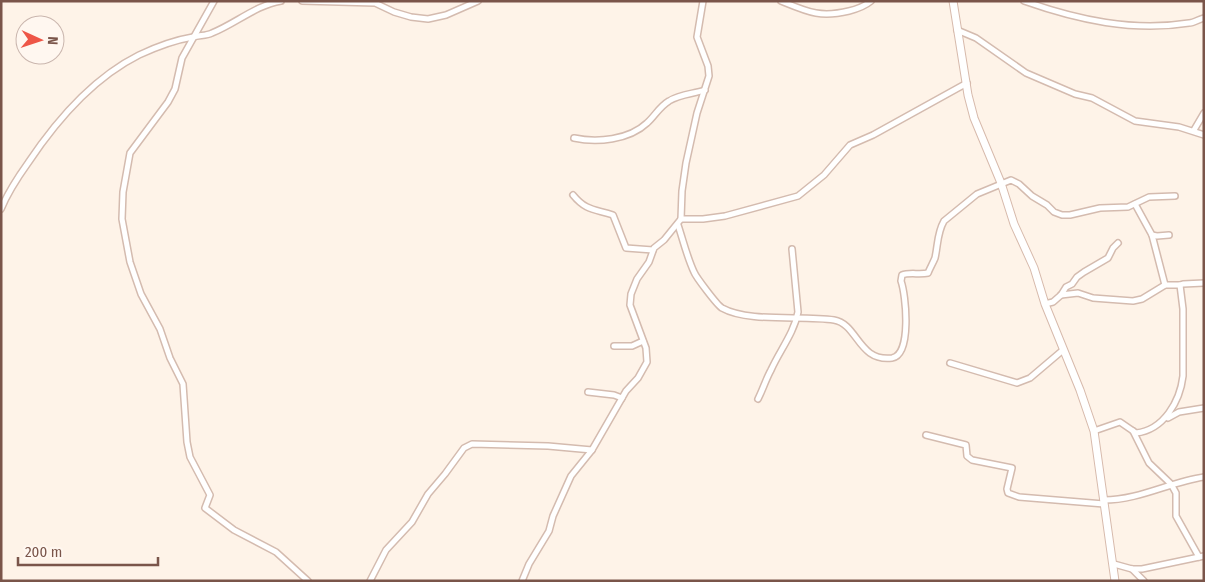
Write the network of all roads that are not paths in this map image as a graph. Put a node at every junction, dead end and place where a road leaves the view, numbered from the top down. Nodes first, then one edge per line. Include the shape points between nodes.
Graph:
1 (214, 1) edge
2 (281, 1) edge
3 (302, 1) edge
4 (478, 1) edge
5 (703, 1) edge
6 (781, 1) edge
7 (871, 1) edge
8 (953, 1) edge
9 (1024, 1) edge
10 (1035, 3) edge
11 (1204, 18) edge
12 (957, 30) junction
13 (194, 36) junction
14 (966, 83) junction
15 (705, 90) junction
16 (1204, 113) edge
17 (1194, 130) junction
18 (1204, 135) edge
19 (574, 138) dead end
20 (1001, 183) junction
21 (573, 195) dead end
22 (1175, 196) dead end
23 (1135, 204) junction
24 (1, 209) edge
25 (682, 219) junction
26 (678, 224) junction
27 (1169, 234) dead end
28 (1152, 235) junction
29 (1118, 242) dead end
30 (792, 249) dead end
31 (653, 250) junction
32 (1204, 283) edge
33 (1165, 285) junction
34 (1180, 286) junction
35 (1061, 294) junction
36 (1045, 304) junction
37 (796, 318) junction
38 (644, 341) junction
39 (614, 346) dead end
40 (1063, 350) junction
41 (950, 363) dead end
42 (588, 392) dead end
43 (622, 398) junction
44 (758, 399) dead end
45 (1204, 408) edge
46 (1163, 421) junction
47 (1094, 431) junction
48 (1133, 431) junction
49 (926, 435) dead end
50 (592, 450) junction
51 (1204, 477) edge
52 (1171, 484) junction
53 (1104, 502) junction
54 (1201, 556) edge
55 (1114, 564) junction
56 (1132, 569) junction
57 (308, 581) edge
58 (370, 581) edge
59 (522, 581) edge
60 (1115, 581) edge
61 (1144, 581) edge

1 - 13 street
2 - 13 street via 210,34
3 - 4 street via 375,3 402,15 428,19
5 - 15 street via 697,37 709,70
6 - 7 street via 829,15 855,9
8 - 12 main road
9 - 10 street
10 - 11 street via 1063,14 1122,25 1189,24
12 - 14 main road
12 - 17 street via 976,38 1026,74 1092,98 1128,119
13 - 24 street via 156,47 122,65 66,111 18,178
13 - 57 street via 182,58 175,90 130,152 122,192 123,233 141,294 183,384 190,457 210,495 206,508 234,530 276,552
14 - 20 main road via 974,118
14 - 25 street via 850,145 824,175 798,196 725,216
15 - 19 street via 670,100 631,134 599,140
15 - 25 street via 686,163
16 - 17 street
17 - 18 street
20 - 23 street via 1013,181 1062,215
20 - 36 main road
20 - 37 street via 978,194 944,221 928,274 902,276 907,326 899,355 894,358 873,355 837,320
21 - 31 street via 589,209 613,215 626,248
22 - 23 street via 1149,197
23 - 28 street
25 - 26 street
26 - 31 street
26 - 37 street via 694,272 721,307 747,316
27 - 28 street
28 - 33 street
29 - 35 street via 1110,256 1077,278
30 - 37 street
31 - 38 street via 631,294 630,305
32 - 34 street
33 - 34 street
33 - 35 street via 1133,302 1092,298 1078,293
34 - 46 street via 1183,376 1180,394
35 - 36 street via 1053,302
36 - 40 main road
37 - 44 street
38 - 39 street via 632,346
38 - 43 street via 647,362
40 - 41 street via 1030,378 1017,383
40 - 47 main road
42 - 43 street
43 - 50 street
45 - 46 street via 1179,412
46 - 48 street via 1143,432
47 - 48 street via 1120,422
47 - 53 main road
48 - 52 street via 1149,464
49 - 53 street via 966,445 967,456 972,460 1012,468 1008,493 1019,497
50 - 58 street via 472,444 464,448 428,494 412,522 386,550
50 - 59 street via 571,476 549,532
51 - 52 street
52 - 53 street
52 - 54 street via 1176,494 1176,516
53 - 55 main road
54 - 56 street
55 - 56 street
55 - 60 main road
56 - 61 street

